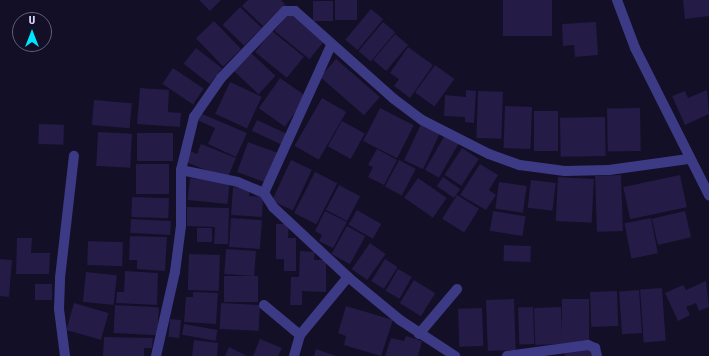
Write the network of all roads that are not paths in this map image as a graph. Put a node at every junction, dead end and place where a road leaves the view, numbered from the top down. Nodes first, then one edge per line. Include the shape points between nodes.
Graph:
1 (617, 0) edge
2 (331, 45) junction
3 (74, 156) dead end
4 (688, 159) junction
5 (181, 170) junction
6 (264, 193) junction
7 (709, 194) edge
8 (348, 277) junction
9 (457, 289) dead end
10 (264, 306) dead end
11 (419, 334) junction
12 (300, 335) junction
13 (65, 356) edge
14 (156, 356) edge
15 (294, 356) edge
16 (455, 356) edge
17 (507, 356) edge
18 (597, 356) edge

1 - 4 street via 635,48
2 - 4 street via 422,120 489,154 520,165 565,171 610,170
2 - 5 street via 295,11 285,11 221,78 194,117
2 - 6 street
3 - 13 street via 60,278 59,309
4 - 7 street
5 - 6 street via 238,182
5 - 14 street via 181,226 175,272
6 - 8 street via 273,207
8 - 11 street
8 - 12 street
9 - 11 street
10 - 12 street
11 - 16 street
12 - 15 street
17 - 18 street via 588,345 595,348

